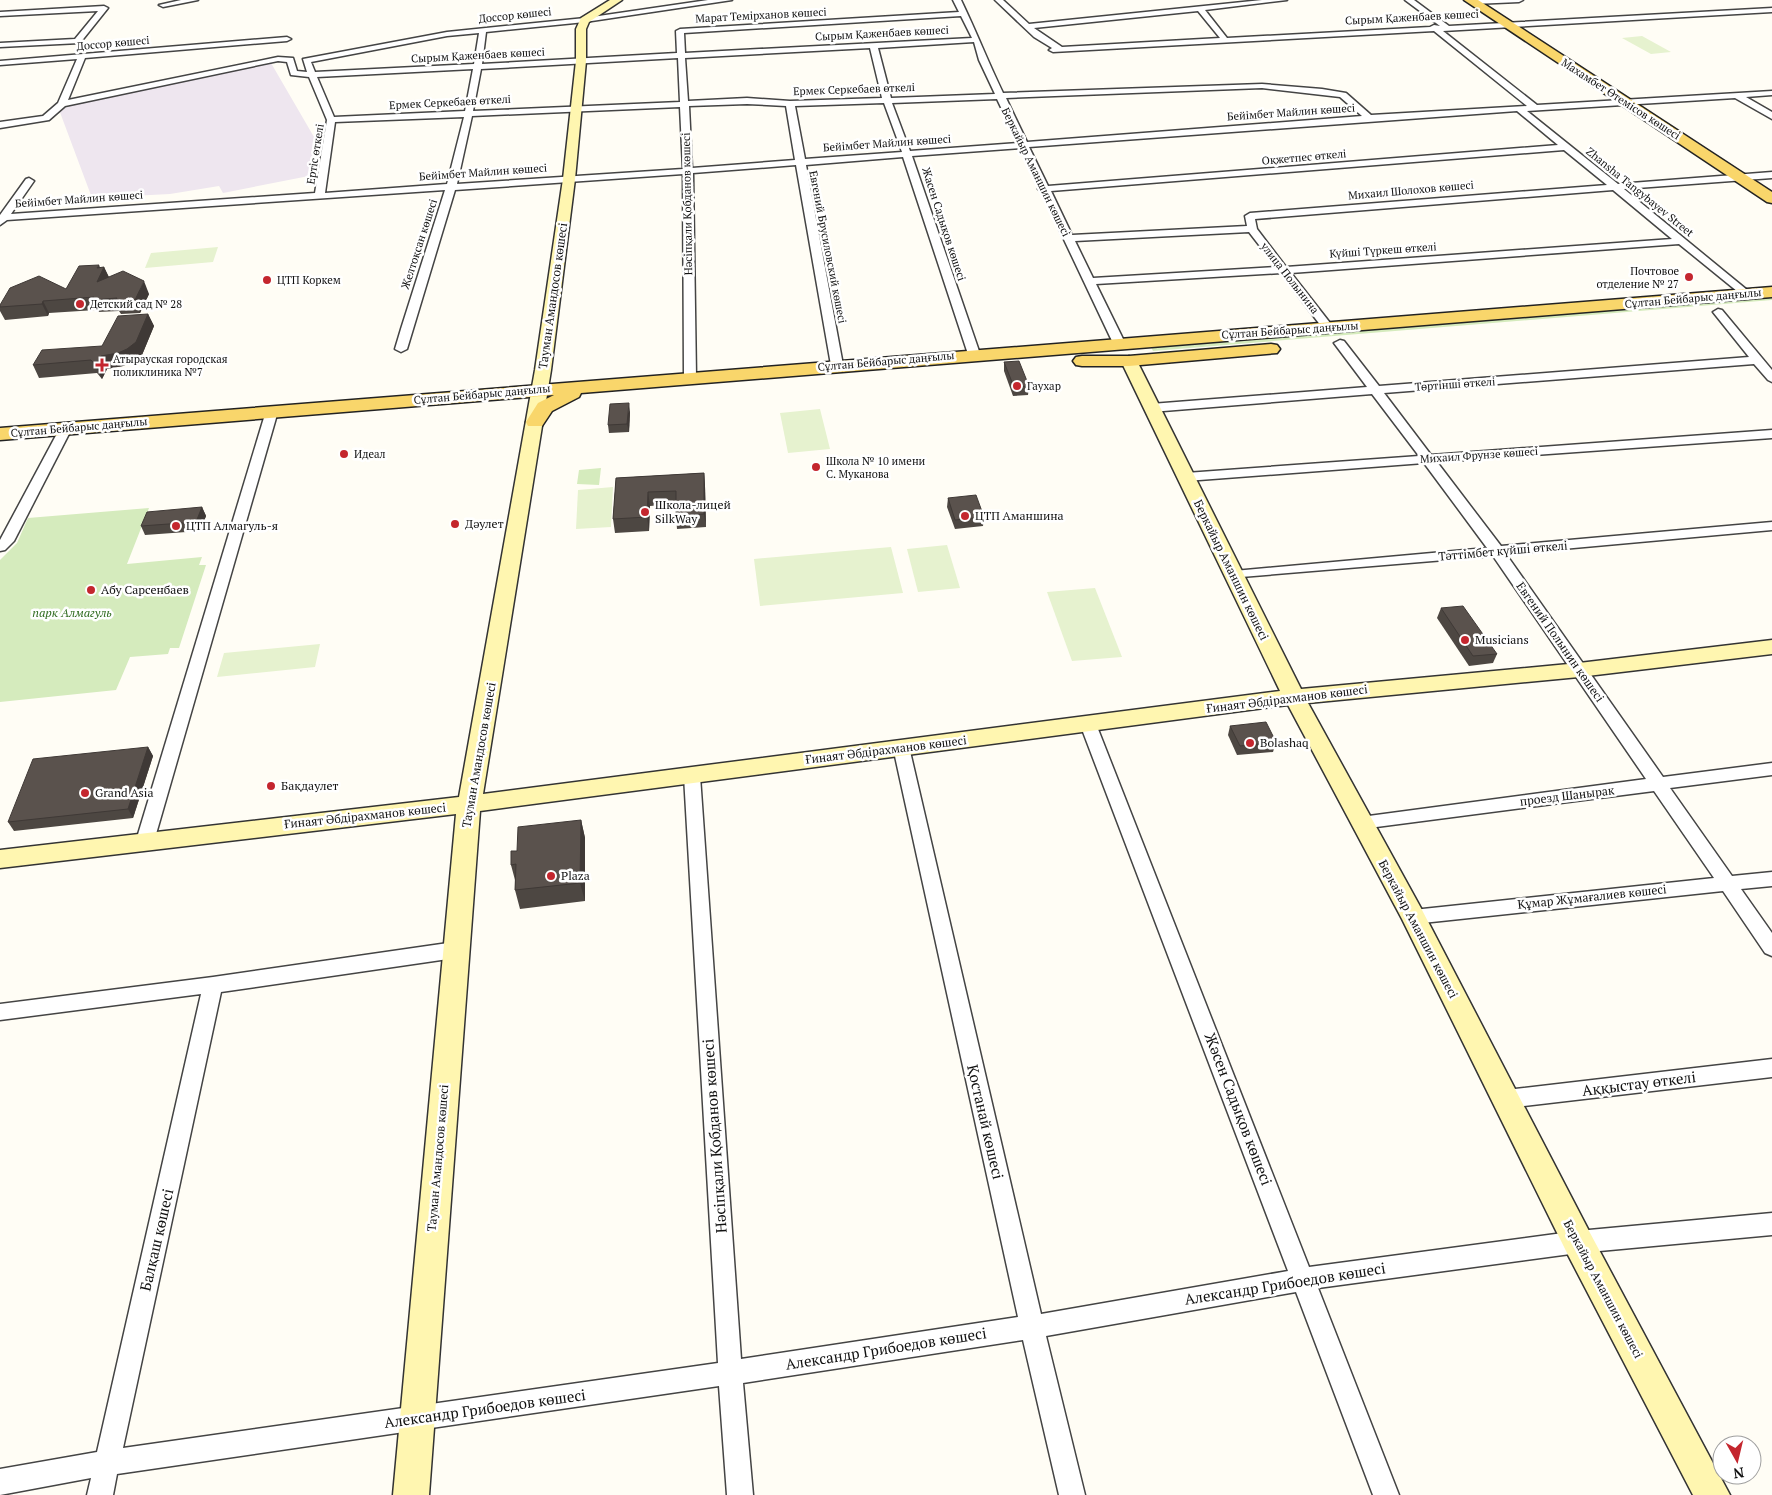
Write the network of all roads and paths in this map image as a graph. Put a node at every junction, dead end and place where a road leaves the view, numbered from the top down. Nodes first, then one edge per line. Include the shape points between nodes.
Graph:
1 (194, 0) edge
2 (617, 0) edge
3 (728, 0) edge
4 (957, 0) edge
5 (999, 0) edge
6 (1283, 0) edge
7 (1409, 0) edge
8 (1519, 0) edge
9 (1758, 0) edge
10 (1472, 1) edge
11 (163, 5) dead end
12 (1199, 8) junction
13 (1772, 8) edge
14 (0, 14) edge
15 (963, 14) junction
16 (585, 20) junction
17 (1506, 23) junction
18 (1028, 26) junction
19 (1434, 27) junction
20 (1446, 27) junction
21 (484, 30) junction
22 (680, 32) joint
23 (287, 39) dead end
24 (977, 40) junction
25 (1225, 40) junction
26 (0, 45) edge
27 (873, 45) junction
28 (82, 57) junction
29 (682, 57) junction
30 (306, 61) joint
31 (581, 61) junction
32 (0, 63) edge
33 (478, 67) junction
34 (313, 75) junction
35 (1772, 92) edge
36 (1736, 95) junction
37 (999, 96) junction
38 (887, 100) junction
39 (1625, 102) junction
40 (684, 103) junction
41 (62, 104) junction
42 (790, 104) junction
43 (1534, 107) junction
44 (575, 108) junction
45 (1518, 108) junction
46 (467, 114) junction
47 (1772, 116) edge
48 (1369, 118) junction
49 (331, 120) junction
50 (0, 125) edge
51 (1024, 144) junction
52 (1566, 147) junction
53 (907, 154) junction
54 (799, 162) junction
55 (688, 171) junction
56 (1772, 176) edge
57 (1740, 178) junction
58 (569, 179) junction
59 (28, 181) dead end
60 (451, 186) junction
61 (1614, 186) junction
62 (1044, 190) junction
63 (320, 195) junction
64 (1772, 199) edge
65 (2, 219) edge
66 (1252, 229) junction
67 (1068, 238) junction
68 (1680, 240) junction
69 (1284, 270) junction
70 (1089, 281) junction
71 (1772, 292) edge
72 (1747, 294) junction
73 (1772, 308) edge
74 (1718, 312) junction
75 (1328, 328) junction
76 (1340, 343) junction
77 (401, 349) dead end
78 (1124, 352) junction
79 (974, 354) junction
80 (1091, 354) junction
81 (1758, 360) junction
82 (837, 365) junction
83 (543, 370) junction
84 (690, 377) junction
85 (1772, 378) edge
86 (572, 390) junction
87 (1376, 390) junction
88 (539, 393) junction
89 (506, 395) junction
90 (1151, 408) junction
91 (271, 414) junction
92 (535, 422) junction
93 (65, 432) junction
94 (0, 434) edge
95 (1772, 434) edge
96 (0, 440) edge
97 (1428, 459) junction
98 (1186, 477) junction
99 (1772, 526) edge
100 (0, 547) edge
101 (1497, 552) junction
102 (1234, 575) junction
103 (1772, 647) edge
104 (1579, 670) junction
105 (1294, 697) junction
106 (1088, 724) junction
107 (902, 748) junction
108 (1772, 769) edge
109 (692, 776) junction
110 (1658, 784) junction
111 (468, 804) junction
112 (1361, 823) junction
113 (145, 841) junction
114 (0, 859) edge
115 (1772, 879) edge
116 (1727, 883) junction
117 (1413, 917) junction
118 (1772, 948) edge
119 (455, 950) junction
120 (213, 985) junction
121 (0, 1012) edge
122 (1772, 1068) edge
123 (1506, 1099) junction
124 (1772, 1224) edge
125 (1578, 1242) junction
126 (1304, 1279) junction
127 (1032, 1327) junction
128 (730, 1373) junction
129 (416, 1418) junction
130 (107, 1463) junction
131 (0, 1482) edge
132 (100, 1495) edge
133 (411, 1495) edge
134 (740, 1495) edge
135 (1072, 1495) edge
136 (1386, 1495) edge
137 (1712, 1495) edge

1 - 11 street
2 - 16 street
3 - 16 street, Доссор көшесі
4 - 15 street, Беркайыр Аманшин көшесі
5 - 18 street
6 - 12 street
7 - 20 street
8 - 10 street
9 - 13 street
10 - 17 main road, Махамбет Өтемісов көшесі
12 - 18 street
12 - 25 street
13 - 17 street, Сырым Қаженбаев көшесі
14 - 26 street via 104,8 77,41
15 - 22 street, Марат Темірханов көшесі
15 - 24 street, Беркайыр Аманшин көшесі
16 - 21 street, Доссор көшесі
16 - 31 street, Тауман Амандосов көшесі via 581,29
17 - 20 street, Сырым Қаженбаев көшесі
17 - 39 main road, Махамбет Өтемісов көшесі
18 - 25 street, Сырым Қаженбаев көшесі via 1056,50
19 - 20 street, Сырым Қаженбаев көшесі
19 - 25 street, Сырым Қаженбаев көшесі
19 - 43 street
21 - 30 street, Доссор көшесі via 446,34
21 - 33 street, Желтоқсан көшесі
22 - 29 street, Нәсіпқали Қобданов көшесі
23 - 28 street, Доссор көшесі
24 - 27 street, Сырым Қаженбаев көшесі
24 - 37 street, Беркайыр Аманшин көшесі
27 - 29 street, Сырым Қаженбаев көшесі
27 - 38 street, Жасен Садықов көшесі
28 - 32 street, Доссор көшесі
28 - 41 street
29 - 31 street, Сырым Қаженбаев көшесі
29 - 40 street, Нәсіпқали Қобданов көшесі
30 - 34 street, Ертіс өткелі
31 - 33 street, Сырым Қаженбаев көшесі
31 - 44 street, Тауман Амандосов көшесі
33 - 34 street, Сырым Қаженбаев көшесі
33 - 46 street, Желтоқсан көшесі
34 - 41 street, Сырым Қаженбаев көшесі via 294,73 290,60 278,59
34 - 49 street, Ертіс өткелі
35 - 36 street, Бейімбет Майлин көшесі
36 - 39 street, Бейімбет Майлин көшесі
36 - 47 street
37 - 38 street, Ермек Серкебаев өткелі
37 - 48 street, Ермек Серкебаев өткелі via 1262,86 1343,95
37 - 51 street, Беркайыр Аманшин көшесі
38 - 42 street, Ермек Серкебаев өткелі
38 - 53 street, Жасен Садықов көшесі
39 - 43 street, Бейімбет Майлин көшесі
39 - 57 main road, Махамбет Өтемісов көшесі
40 - 42 street, Ермек Серкебаев өткелі via 747,101
40 - 44 street, Ермек Серкебаев өткелі
40 - 55 street, Нәсіпқали Қобданов көшесі
41 - 50 street, Сырым Қаженбаев көшесі via 46,118
42 - 54 street, Евгений Брусиловский көшесі
43 - 45 street, Бейімбет Майлин көшесі
44 - 46 street, Ермек Серкебаев өткелі
44 - 58 street, Тауман Амандосов көшесі
45 - 48 street, Бейімбет Майлин көшесі
45 - 52 street, Zhansha Tangybayev Street
46 - 49 street, Ермек Серкебаев өткелі
46 - 60 street, Желтоқсан көшесі
48 - 51 street, Бейімбет Майлин көшесі
49 - 63 street, Ертіс өткелі
51 - 53 street, Бейімбет Майлин көшесі
51 - 62 street, Беркайыр Аманшин көшесі
52 - 61 street, Zhansha Tangybayev Street
52 - 62 street, Оқжетпес өткелі
53 - 54 street, Бейімбет Майлин көшесі
53 - 79 street, Жасен Садықов көшесі
54 - 55 street, Бейімбет Майлин көшесі
54 - 82 street, Евгений Брусиловский көшесі
55 - 58 street, Бейімбет Майлин көшесі
55 - 84 street, Нәсіпқали Қобданов көшесі
56 - 57 street, Михаил Шолохов көшесі
57 - 61 street, Михаил Шолохов көшесі
57 - 64 main road, Махамбет Өтемісов көшесі
58 - 60 street, Бейімбет Майлин көшесі
58 - 83 street, Тауман Амандосов көшесі
59 - 65 street
60 - 63 street, Бейімбет Майлин көшесі
60 - 77 street, Желтоқсан көшесі
61 - 66 street, Михаил Шолохов көшесі via 1250,216
61 - 68 street, Zhansha Tangybayev Street
62 - 67 street, Беркайыр Аманшин көшесі
63 - 65 street, Бейімбет Майлин көшесі
66 - 67 street
66 - 69 street, улица Полынина
67 - 70 street, Беркайыр Аманшин көшесі
68 - 69 street, Күйші Түркеш өткелі
68 - 72 street, Zhansha Tangybayev Street
69 - 70 street, Күйші Түркеш өткелі
69 - 75 street, улица Полынина
70 - 78 street, Беркайыр Аманшин көшесі
71 - 72 main road, Сұлтан Бейбарыс даңғылы
72 - 75 main road, Сұлтан Бейбарыс даңғылы
73 - 74 main road, Сұлтан Бейбарыс даңғылы
74 - 76 main road, Сұлтан Бейбарыс даңғылы
74 - 81 street
75 - 78 main road, Сұлтан Бейбарыс даңғылы
76 - 78 main road, Сұлтан Бейбарыс даңғылы
76 - 87 street, Евгений Полынин көшесі
78 - 80 main road, Сұлтан Бейбарыс даңғылы
78 - 90 street, Беркайыр Аманшин көшесі
79 - 80 main road, Сұлтан Бейбарыс даңғылы
79 - 82 main road, Сұлтан Бейбарыс даңғылы
80 - 86 main road, Сұлтан Бейбарыс даңғылы
81 - 85 street
81 - 87 street, Төртінші өткелі
82 - 84 main road, Сұлтан Бейбарыс даңғылы
83 - 86 main road via 550,378
83 - 88 street, Тауман Амандосов көшесі
83 - 89 main road via 534,380
84 - 86 main road, Сұлтан Бейбарыс даңғылы
86 - 88 main road, Сұлтан Бейбарыс даңғылы
86 - 92 main road via 545,407
87 - 90 street, Төртінші өткелі
87 - 97 street, Евгений Полынин көшесі
88 - 89 main road, Сұлтан Бейбарыс даңғылы
88 - 92 street, Тауман Амандосов көшесі
89 - 91 main road, Сұлтан Бейбарыс даңғылы
89 - 92 main road via 529,408
90 - 98 street, Беркайыр Аманшин көшесі
91 - 93 main road, Сұлтан Бейбарыс даңғылы
91 - 113 street
92 - 111 street, Тауман Амандосов көшесі
93 - 94 main road, Сұлтан Бейбарыс даңғылы
93 - 96 main road, Сұлтан Бейбарыс даңғылы
93 - 100 street via 7,541
95 - 97 street, Михаил Фрунзе көшесі
97 - 98 street, Михаил Фрунзе көшесі
97 - 101 street, Евгений Полынин көшесі
98 - 102 street, Беркайыр Аманшин көшесі
99 - 101 street, Тәттімбет күйші өткелі
101 - 102 street, Тәттімбет күйші өткелі
101 - 104 street, Евгений Полынин көшесі
102 - 105 street, Беркайыр Аманшин көшесі
103 - 104 street, Ғинаят Әбдірахманов көшесі
104 - 105 street, Ғинаят Әбдірахманов көшесі
104 - 110 street, Евгений Полынин көшесі
105 - 106 street, Ғинаят Әбдірахманов көшесі
105 - 112 street, Беркайыр Аманшин көшесі
106 - 107 street, Ғинаят Әбдірахманов көшесі
106 - 126 street, Жәсен Садықов көшесі
107 - 109 street, Ғинаят Әбдірахманов көшесі
107 - 127 street, Қостанай көшесі
108 - 110 street, проезд Шанырак
109 - 111 street, Ғинаят Әбдірахманов көшесі
109 - 128 street, Нәсіпқали Қобданов көшесі
110 - 112 street, проезд Шанырак
110 - 116 street, Евгений Полынин көшесі
111 - 113 street, Ғинаят Әбдірахманов көшесі
111 - 119 street, Тауман Амандосов көшесі
112 - 117 street, Беркайыр Аманшин көшесі
113 - 114 street, Ғинаят Әбдірахманов көшесі
115 - 116 street, Құмар Жұмағалиев көшесі
116 - 117 street, Құмар Жұмағалиев көшесі
116 - 118 street, Евгений Полынин көшесі
117 - 123 street, Беркайыр Аманшин көшесі
119 - 120 street
119 - 129 street, Тауман Амандосов көшесі
120 - 121 street
120 - 130 street, Балқаш көшесі
122 - 123 street, Аққыстау өткелі
123 - 125 street, Беркайыр Аманшин көшесі
124 - 125 street, Александр Грибоедов көшесі
125 - 126 street, Александр Грибоедов көшесі
125 - 137 street, Беркайыр Аманшин көшесі
126 - 127 street, Александр Грибоедов көшесі
126 - 136 street, Жәсен Садықов көшесі
127 - 128 street, Александр Грибоедов көшесі
127 - 135 street, Қостанай көшесі
128 - 129 street, Александр Грибоедов көшесі
128 - 134 street, Нәсіпқали Қобданов көшесі
129 - 130 street, Александр Грибоедов көшесі
129 - 133 street, Тауман Амандосов көшесі
130 - 131 street, Александр Грибоедов көшесі
130 - 132 street, Балқаш көшесі

